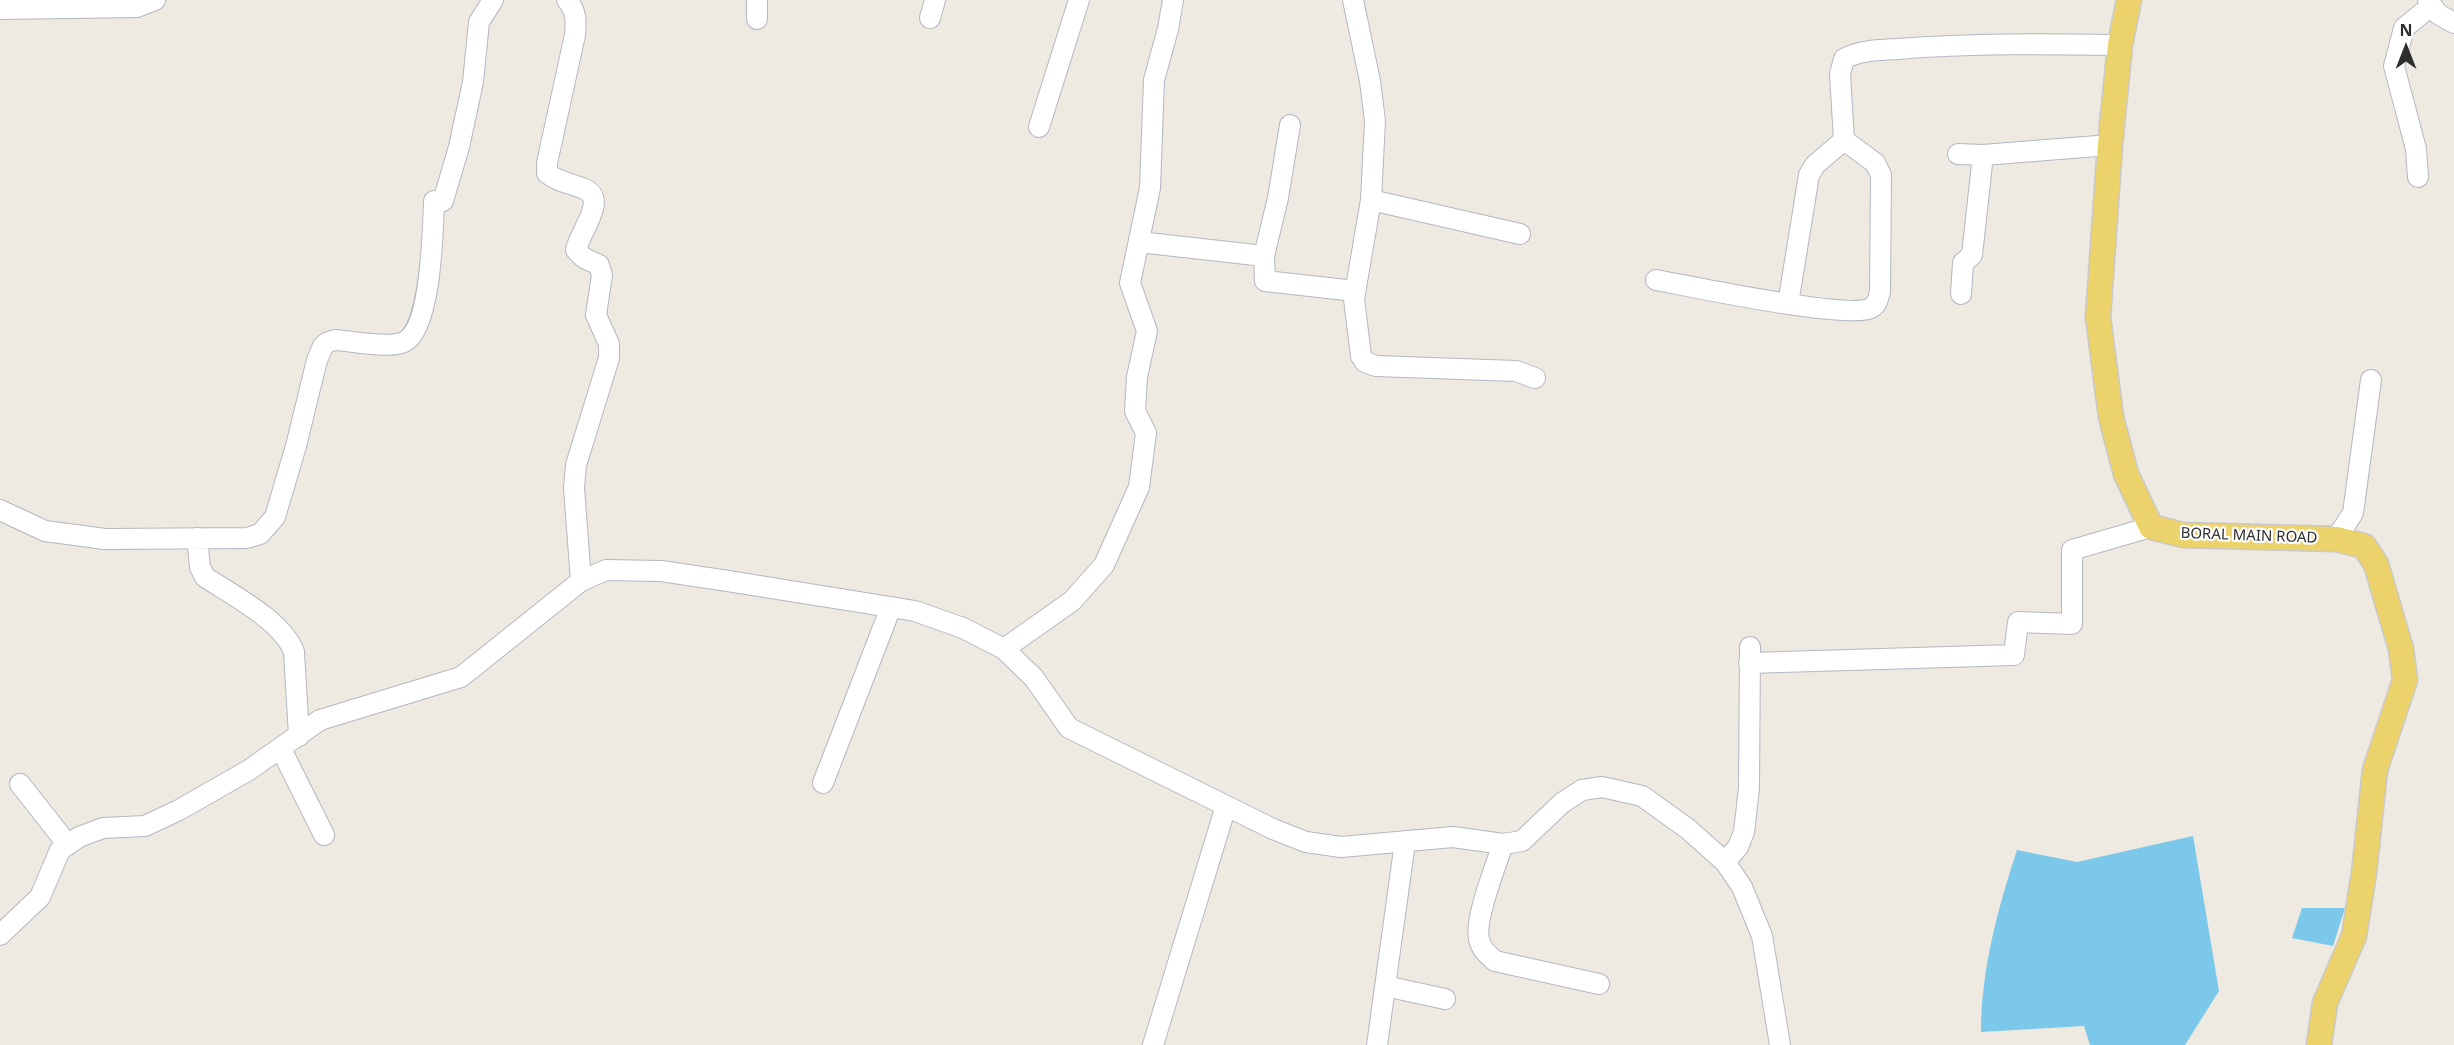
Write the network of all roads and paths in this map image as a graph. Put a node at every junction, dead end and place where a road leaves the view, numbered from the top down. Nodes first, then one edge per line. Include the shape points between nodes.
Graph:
1 (155, 0) edge
2 (493, 0) edge
3 (567, 0) edge
4 (1079, 0) edge
5 (1173, 0) edge
6 (1353, 0) edge
7 (2129, 0) edge
8 (2429, 3) edge
9 (0, 9) edge
10 (2454, 23) edge
11 (2120, 45) junction
12 (1290, 125) dead end
13 (1039, 127) dead end
14 (1844, 140) junction
15 (2110, 145) junction
16 (1958, 154) dead end
17 (1983, 155) junction
18 (2418, 177) dead end
19 (1371, 201) junction
20 (1521, 234) dead end
21 (1139, 242) junction
22 (1264, 256) junction
23 (1656, 280) dead end
24 (1355, 291) junction
25 (1962, 294) dead end
26 (1788, 304) junction
27 (1535, 378) dead end
28 (2371, 380) dead end
29 (0, 510) edge
30 (2151, 527) junction
31 (197, 538) junction
32 (2336, 539) junction
33 (581, 581) junction
34 (891, 607) junction
35 (1004, 649) junction
36 (299, 736) junction
37 (281, 749) junction
38 (823, 783) dead end
39 (20, 784) dead end
40 (1226, 806) junction
41 (324, 835) dead end
42 (1405, 842) junction
43 (68, 844) junction
44 (1503, 844) junction
45 (1725, 862) junction
46 (0, 935) edge
47 (1599, 984) dead end
48 (1385, 986) junction
49 (1445, 999) dead end
50 (1153, 1045) edge
51 (1377, 1045) edge
52 (1780, 1045) edge
53 (2319, 1045) edge

1 - 9 street via 137,7
2 - 31 street via 479,22 473,82 459,147 438,201 428,282 411,338 396,345 335,340 323,346 274,517 260,534 247,538
3 - 33 street via 575,14 575,35 548,173 556,181 585,188 594,198 595,208 578,238 576,250 599,265 602,275 596,315 609,344 609,357 576,465
4 - 13 street
5 - 21 street via 1154,80 1152,174
6 - 19 street via 1374,111
7 - 11 main road
8 - 10 street
8 - 18 street via 2404,28 2394,66 2416,149
11 - 14 street via 1918,47 1847,57 1840,74
11 - 15 main road
12 - 22 street
14 - 26 street via 1815,165 1809,176
14 - 26 street via 1875,163 1881,176 1878,301 1870,309 1853,310
15 - 17 street
15 - 30 main road via 2099,339 2110,417 2126,474
16 - 17 street
17 - 25 street via 1972,255 1963,263
19 - 20 street
19 - 24 street
21 - 22 street
21 - 35 street via 1130,283 1147,331 1137,377 1135,411 1146,433 1139,487 1104,565 1072,601
22 - 24 street via 1265,281
23 - 26 street
24 - 27 street via 1358,345 1361,356 1370,364 1516,371
28 - 32 street via 2354,513
29 - 31 street via 45,531 105,539
30 - 32 main road, BORAL MAIN ROAD via 2182,535
30 - 45 street via 2072,549 2072,624 2018,622 2014,655 1750,655 1749,788 1744,832
31 - 36 street via 205,577 290,640
32 - 53 main road, BORAL MAIN ROAD via 2364,546 2376,564 2401,649 2405,680 2375,770 2354,936 2325,1003
33 - 34 street via 606,570 662,571
33 - 36 street via 461,677 330,716
34 - 35 street via 963,628
34 - 38 street
35 - 40 street via 1034,678 1069,728
36 - 37 street
37 - 41 street
37 - 43 street via 145,826 103,828
39 - 43 street
40 - 42 street via 1306,842 1341,847
40 - 50 street
42 - 44 street via 1453,837
42 - 48 street
43 - 46 street via 60,850 40,897
44 - 45 street via 1522,841 1562,803 1582,790 1602,787 1642,796
44 - 47 street via 1480,919 1478,937 1483,951 1495,961
45 - 52 street via 1742,887 1762,936
48 - 49 street
48 - 51 street

